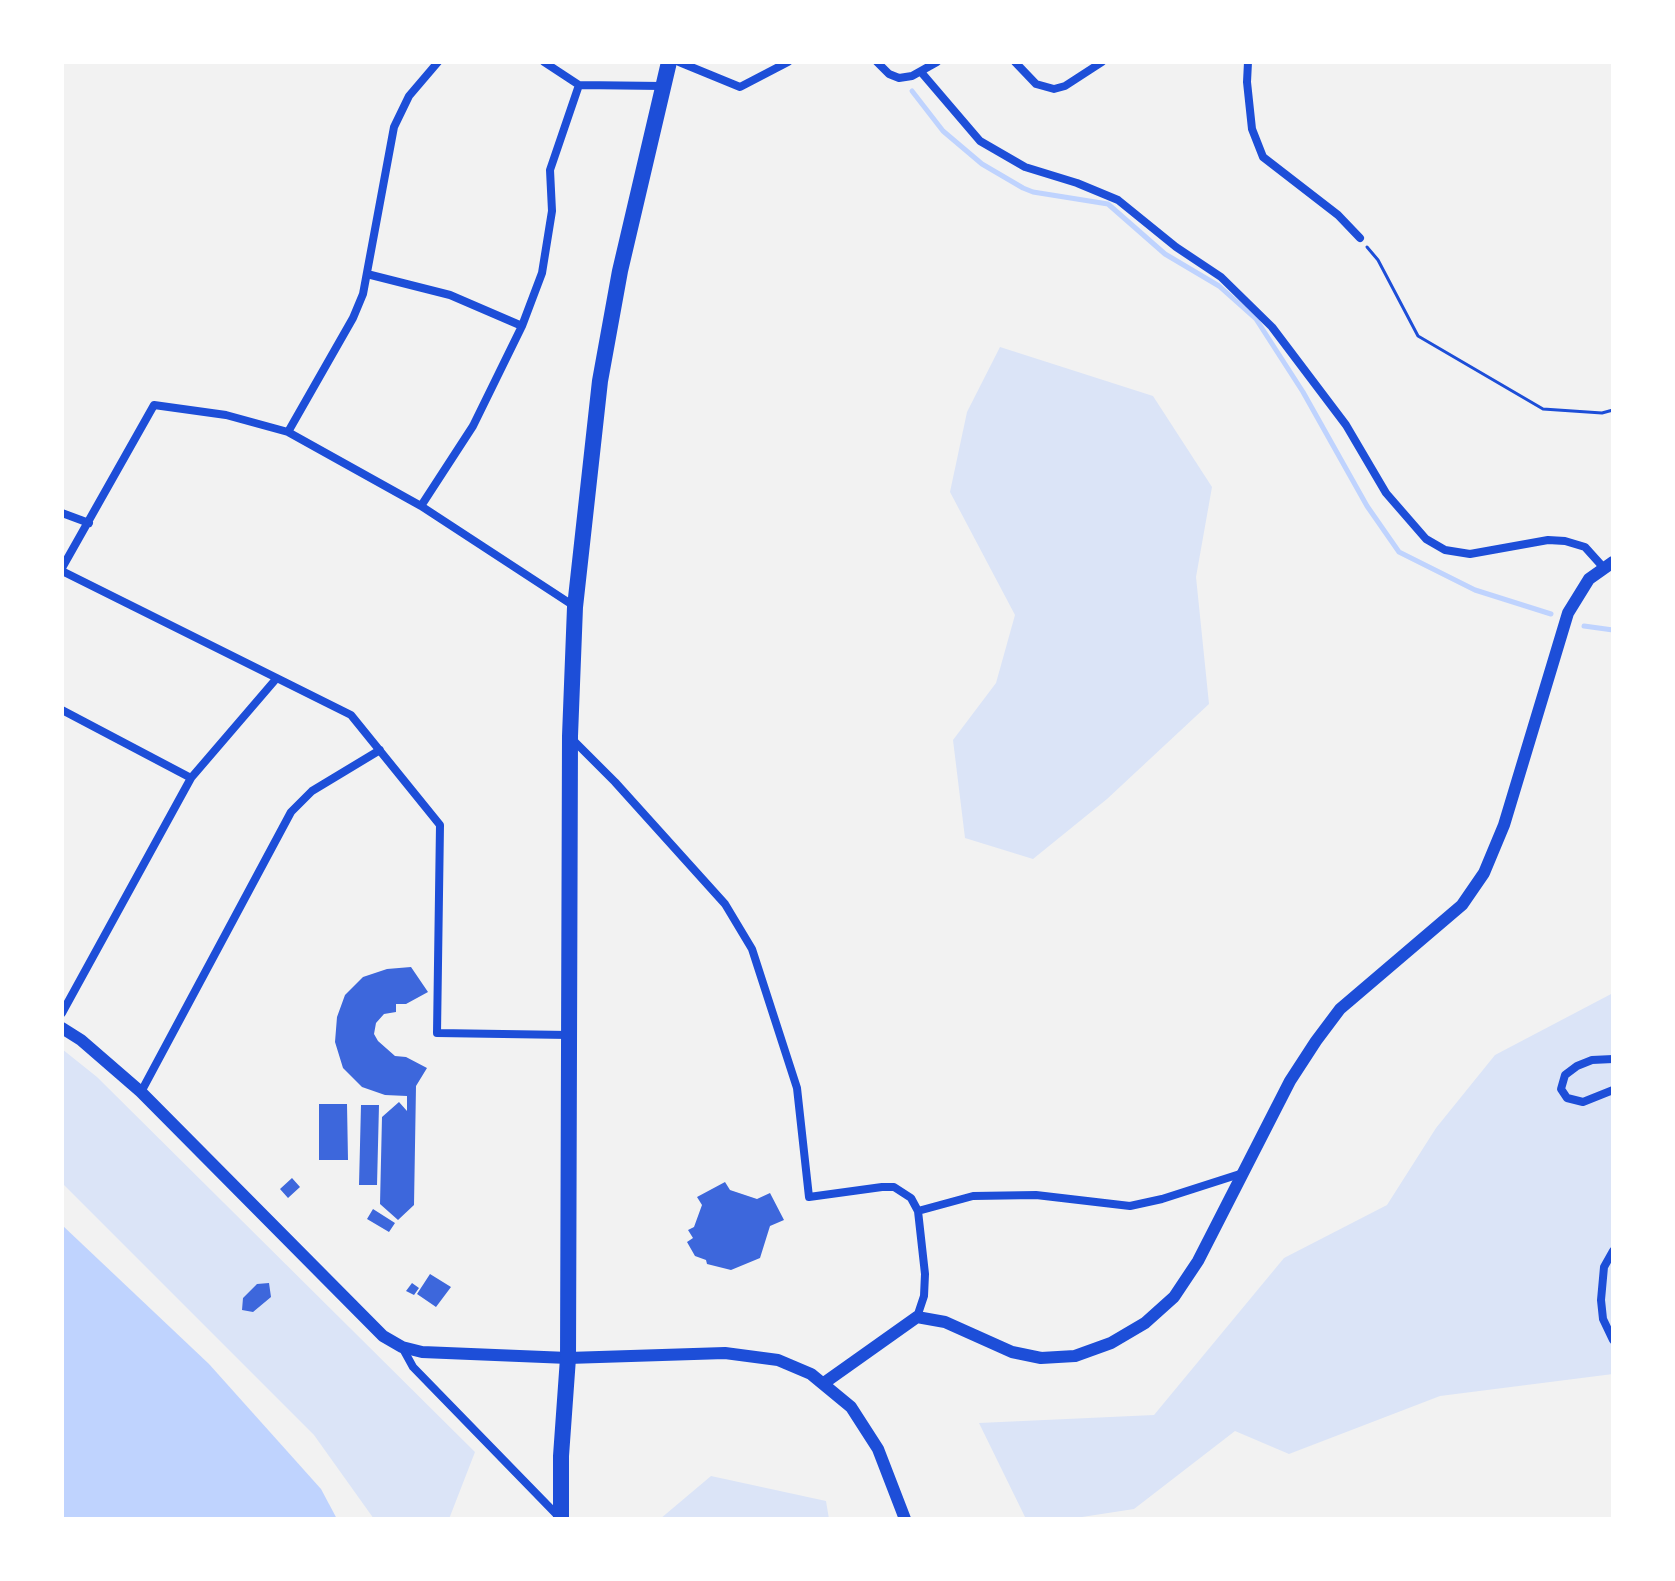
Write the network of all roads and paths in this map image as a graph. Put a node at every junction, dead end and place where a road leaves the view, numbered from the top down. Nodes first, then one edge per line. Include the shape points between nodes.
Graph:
1 (438, 62) edge
2 (544, 62) edge
3 (669, 62) edge
4 (679, 62) edge
5 (788, 62) edge
6 (877, 62) edge
7 (937, 62) edge
8 (1015, 62) edge
9 (1102, 62) edge
10 (1248, 62) edge
11 (921, 72) junction
12 (579, 85) junction
13 (662, 86) junction
14 (1360, 238) joint
15 (367, 274) junction
16 (522, 326) junction
17 (1613, 410) edge
18 (288, 432) junction
19 (421, 506) junction
20 (62, 513) edge
21 (89, 523) junction
22 (1608, 564) edge
23 (62, 570) edge
24 (575, 607) junction
25 (276, 679) junction
26 (62, 710) edge
27 (570, 736) junction
28 (380, 750) junction
29 (191, 778) junction
30 (62, 1013) edge
31 (62, 1028) edge
32 (569, 1035) junction
33 (1613, 1059) edge
34 (1613, 1090) edge
35 (141, 1092) junction
36 (1243, 1173) junction
37 (918, 1211) junction
38 (1613, 1251) edge
39 (917, 1317) junction
40 (1613, 1340) edge
41 (402, 1347) junction
42 (568, 1358) junction
43 (824, 1383) junction
44 (561, 1519) edge
45 (905, 1519) edge

1 - 15 street via 409,96 394,127
2 - 12 street
3 - 13 highway
4 - 5 street via 740,87
6 - 11 street via 899,78
7 - 11 street
8 - 9 street via 1036,84 1054,89
10 - 14 street via 1252,129 1263,157
11 - 22 street via 980,141 1025,167 1118,200 1221,277 1272,327 1346,425 1386,493 1426,539 1445,550 1470,554 1565,541 1585,547
12 - 13 street
12 - 16 street via 550,170 552,211 542,273
13 - 24 highway via 600,381
14 - 17 path via 1378,260 1418,336 1543,409
15 - 16 street via 450,295
15 - 18 street via 353,318
16 - 19 street via 473,426
18 - 19 street
18 - 21 street via 226,415 154,405
19 - 24 street
20 - 21 street
21 - 23 street
22 - 36 street via 1589,579 1568,613 1504,825 1484,873 1462,905 1340,1009 1290,1081
23 - 25 street
24 - 27 highway
25 - 28 street via 351,715
25 - 29 street
26 - 29 street
27 - 32 highway
27 - 37 street via 725,904 752,949 797,1088 809,1197 894,1187 911,1198
28 - 32 street via 440,825 437,1033
28 - 35 street via 312,791 291,812
29 - 30 street
31 - 35 street
32 - 42 highway
33 - 34 street via 1577,1066 1565,1075 1561,1089 1567,1098 1583,1102
35 - 41 street via 383,1336
36 - 37 street via 1130,1206 1036,1195 973,1196
36 - 39 street via 1174,1297 1111,1343 1075,1356 1041,1358 1012,1352 945,1322
37 - 39 street via 925,1274
38 - 40 street via 1604,1267 1601,1300
39 - 43 street
41 - 42 street
41 - 44 street via 413,1367
42 - 43 street via 755,1355
42 - 44 highway
43 - 45 street via 866,1427

